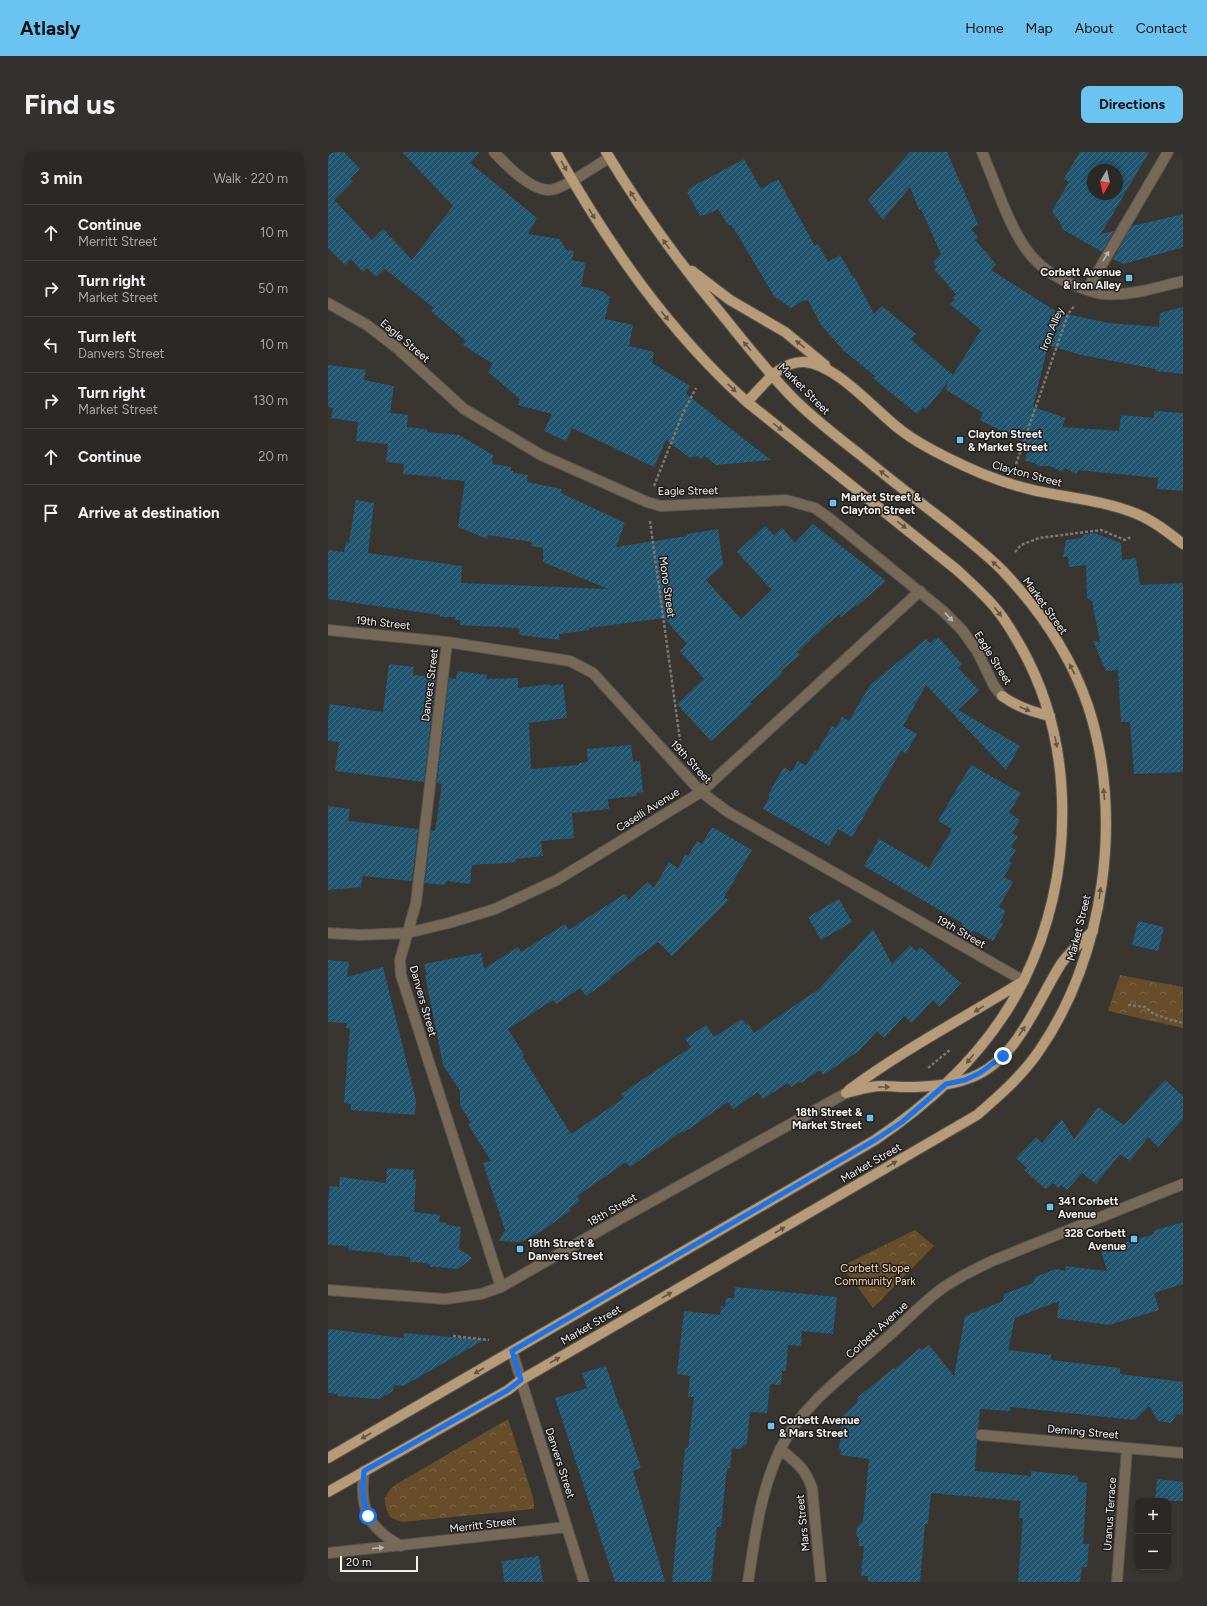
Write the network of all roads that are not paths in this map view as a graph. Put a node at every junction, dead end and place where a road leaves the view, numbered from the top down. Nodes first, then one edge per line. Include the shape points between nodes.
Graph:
1 (494, 152) edge
2 (556, 152) edge
3 (982, 152) edge
4 (1168, 152) edge
5 (607, 155) edge
6 (572, 180) junction
7 (676, 258) junction
8 (1183, 281) edge
9 (1087, 290) junction
10 (328, 303) edge
11 (772, 376) junction
12 (840, 378) junction
13 (747, 402) junction
14 (1183, 544) edge
15 (920, 591) junction
16 (328, 630) edge
17 (447, 642) junction
18 (1002, 696) joint
19 (1050, 716) junction
20 (701, 792) junction
21 (1093, 931) junction
22 (328, 933) edge
23 (407, 933) junction
24 (1024, 981) junction
25 (946, 1084) junction
26 (846, 1093) junction
27 (1183, 1184) edge
28 (501, 1287) junction
29 (328, 1290) edge
30 (512, 1351) junction
31 (521, 1380) junction
32 (981, 1435) dead end
33 (1127, 1448) junction
34 (780, 1449) junction
35 (1183, 1453) edge
36 (328, 1458) edge
37 (364, 1471) junction
38 (328, 1492) edge
39 (567, 1527) junction
40 (401, 1546) junction
41 (328, 1553) edge
42 (584, 1582) edge
43 (748, 1582) edge
44 (821, 1582) edge
45 (1117, 1582) edge

1 - 6 street via 521,177 536,186 549,190
2 -> 6 main road, Market Street
3 - 9 street via 1013,226 1026,249 1044,268 1064,281
9 -> 4 street
5 - 6 street
7 -> 5 main road, Market Street
6 -> 13 main road, Market Street via 602,230 646,291 697,354
11 -> 7 main road, Market Street
12 -> 7 main road via 785,332 730,300
8 - 9 street via 1136,293 1105,294
10 - 15 street, Eagle Street via 367,325 397,348 464,410 541,455 661,506 786,500 815,508
11 - 12 main road, Clayton Street via 782,369 803,362 814,364
11 - 13 main road, Clayton Street
21 -> 11 main road, Market Street via 1106,833 1102,768 1088,705 1061,648 1042,619 1001,569 814,418
12 - 14 main road, Clayton Street via 902,431 946,457 1009,484 1093,501 1138,514
13 -> 19 main road, Market Street via 980,590 998,611 1029,661
15 -> 18 street, Eagle Street via 962,630
15 - 20 street, Caselli Avenue
16 - 17 street, 19th Street
17 - 20 street, 19th Street via 570,661 593,673
17 - 23 street, Danvers Street via 416,903
18 -> 19 main road via 1032,712
19 -> 24 main road, Market Street via 1061,771 1059,860 1047,921
20 - 23 street, Caselli Avenue via 558,880 495,909
20 - 24 street, 19th Street via 728,812
25 -> 21 main road via 965,1080 980,1073 1003,1056 1020,1034 1062,963
31 -> 21 main road, Market Street via 977,1115 1002,1094 1040,1050 1072,992
22 - 23 street, Caselli Avenue
23 - 28 street, Danvers Street via 400,960 401,975
24 -> 25 main road, Market Street via 980,1047
24 -> 26 main road via 898,1056
26 -> 25 main road via 881,1086
25 - 30 main road, Market Street via 902,1122 875,1140
26 - 28 street, 18th Street
27 - 34 street, Corbett Avenue via 992,1260 939,1291 823,1393 805,1412
28 - 29 street, 18th Street via 481,1294 445,1299
30 - 31 street, Danvers Street
30 -> 36 main road, Market Street
31 - 37 main road, Market Street via 508,1390
31 - 39 street, Danvers Street
32 - 33 street, Deming Street
33 - 35 street, Deming Street
33 - 45 street, Uranus Terrace
34 - 43 street, Corbett Avenue via 770,1472 759,1511
34 - 44 street, Mars Street via 800,1466 812,1488
37 - 38 main road, Market Street
37 - 40 street via 362,1488 368,1516 387,1538
39 - 40 street, Merritt Street
39 - 42 street, Danvers Street
41 -> 40 street, Merritt Street

